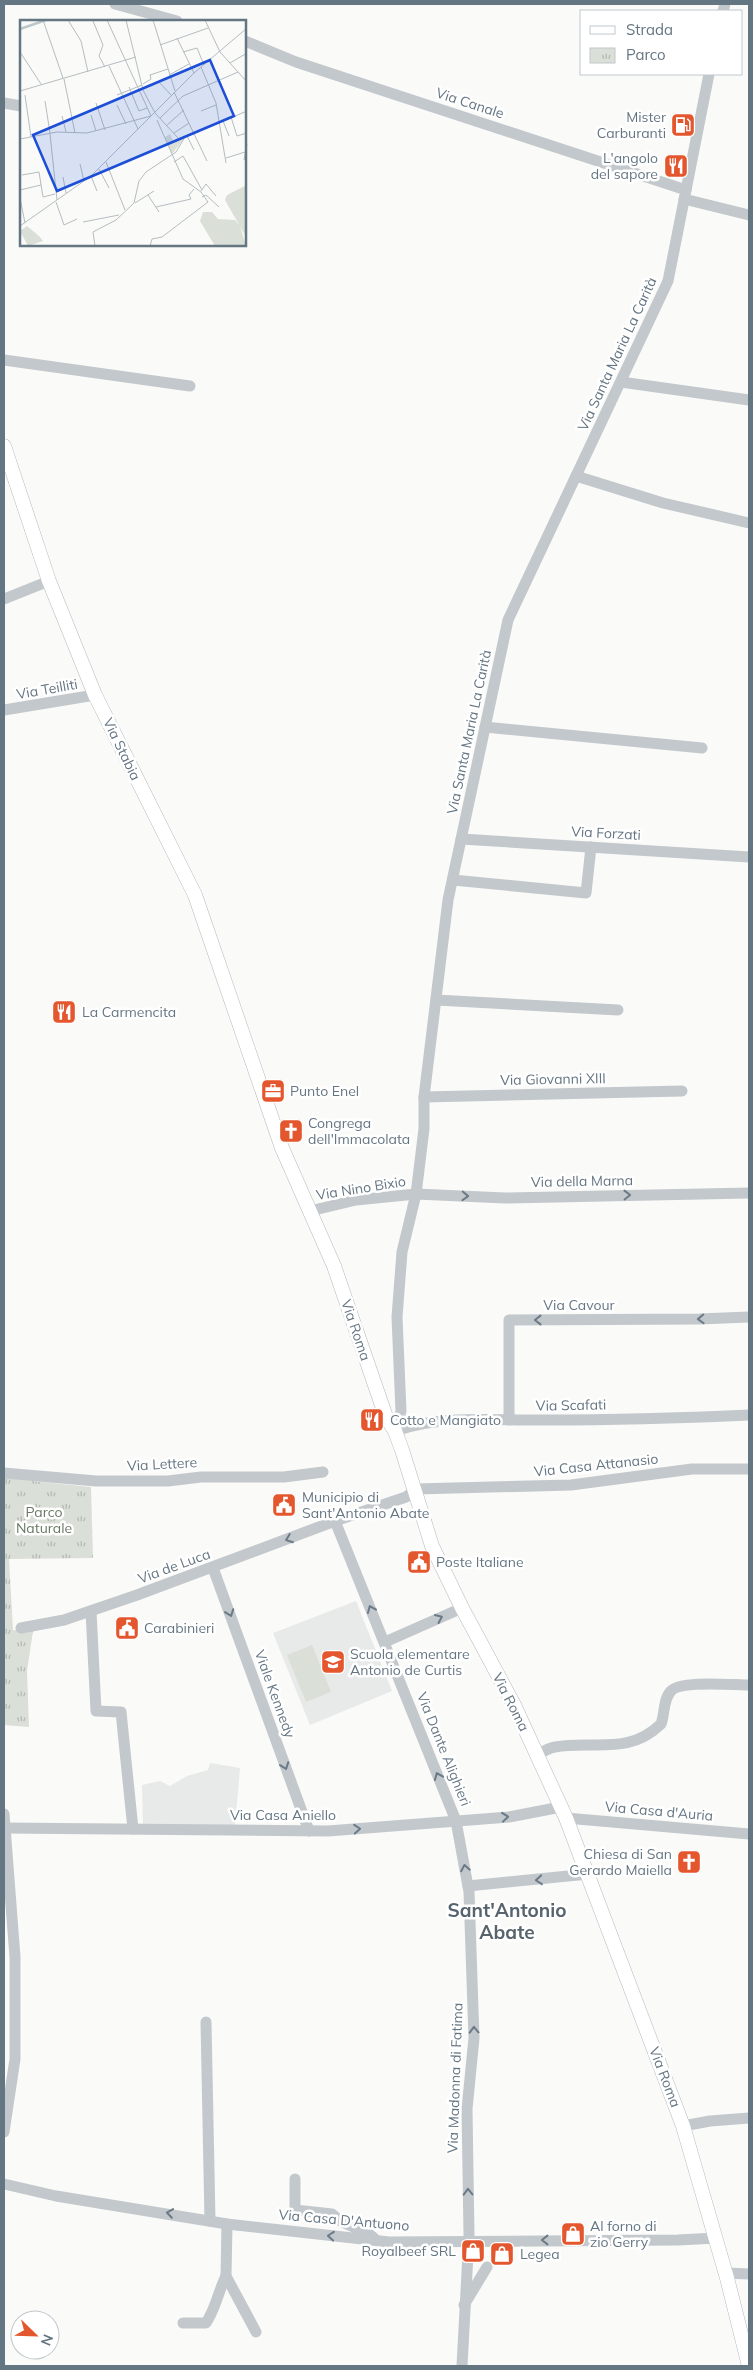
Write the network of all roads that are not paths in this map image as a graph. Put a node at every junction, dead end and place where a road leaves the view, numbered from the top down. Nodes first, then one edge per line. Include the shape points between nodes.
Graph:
1 (115, 4) edge
2 (173, 20) edge
3 (246, 41) edge
4 (710, 75) edge
5 (4, 103) edge
6 (20, 106) edge
7 (685, 195) junction
8 (749, 216) edge
9 (4, 360) edge
10 (621, 382) junction
11 (190, 386) dead end
12 (749, 400) edge
13 (4, 450) edge
14 (576, 476) junction
15 (749, 523) edge
16 (49, 581) junction
17 (4, 599) edge
18 (95, 695) junction
19 (4, 710) edge
20 (486, 727) junction
21 (702, 748) dead end
22 (461, 839) junction
23 (592, 847) junction
24 (749, 857) edge
25 (453, 880) junction
26 (436, 1000) junction
27 (618, 1010) dead end
28 (248, 1049) joint
29 (682, 1092) dead end
30 (424, 1097) junction
31 (749, 1193) edge
32 (416, 1194) junction
33 (310, 1211) junction
34 (749, 1317) edge
35 (749, 1415) edge
36 (509, 1420) junction
37 (395, 1431) junction
38 (749, 1469) edge
39 (322, 1472) dead end
40 (4, 1473) edge
41 (416, 1489) junction
42 (335, 1521) junction
43 (213, 1568) junction
44 (462, 1608) junction
45 (92, 1611) junction
46 (21, 1628) dead end
47 (385, 1642) junction
48 (748, 1685) dead end
49 (537, 1755) junction
50 (564, 1813) junction
51 (4, 1814) edge
52 (456, 1821) junction
53 (5, 1828) edge
54 (133, 1829) junction
55 (309, 1831) junction
56 (749, 1834) edge
57 (588, 1874) junction
58 (468, 1886) junction
59 (206, 2022) dead end
60 (749, 2118) edge
61 (684, 2126) junction
62 (4, 2132) edge
63 (295, 2178) dead end
64 (4, 2184) edge
65 (210, 2221) junction
66 (227, 2224) junction
67 (716, 2238) junction
68 (376, 2240) junction
69 (467, 2240) junction
70 (487, 2267) dead end
71 (726, 2274) junction
72 (749, 2274) edge
73 (226, 2276) junction
74 (464, 2306) junction
75 (183, 2323) dead end
76 (256, 2332) dead end
77 (462, 2366) edge
78 (748, 2366) edge

1 - 2 street
3 - 7 street, Via Canale via 296,62
4 - 7 street, Via Santa Maria La Carità
5 - 6 street
7 - 8 street, Via Canale
7 - 10 street, Via Santa Maria La Carità via 668,281
9 - 11 street
10 - 12 street
10 - 14 street, Via Santa Maria La Carità
13 - 16 main road, Via Stabia
14 - 15 street via 663,503
14 - 20 street, Via Santa Maria La Carità via 508,620
16 - 17 street
16 - 18 main road, Via Stabia
18 - 19 street, Via Teilliti
18 - 28 main road, Via Stabia via 195,895
20 - 21 street
20 - 22 street, Via Santa Maria La Carità
22 - 23 street, Via Forzati
22 - 25 street, Via Santa Maria La Carità
23 - 24 street, Via Forzati
23 - 25 street via 586,893
25 - 26 street, Via Santa Maria La Carità
26 - 27 street
26 - 30 street, Via Santa Maria La Carità
28 - 33 main road, Via Roma via 282,1148
29 - 30 street, Via Giovanni XIII
30 - 32 street, Via Santa Maria La Carità via 424,1130
32 -> 31 street, Via della Marna via 505,1198
32 - 33 street, Via Nino Bixio via 356,1200
32 - 37 street, Via Santa Maria La Carità via 402,1252 397,1317 401,1411
33 - 37 main road, Via Roma via 334,1266 386,1417
34 -> 36 street, Via Cavour via 509,1320
35 - 36 street, Via Scafati
36 - 37 street, Via Scafati via 452,1420
37 - 41 main road, Via Roma
38 - 41 street, Via Casa Attanasio via 692,1469 571,1485
39 - 40 street, Via Lettere via 284,1477 201,1477 168,1481 96,1481
41 - 42 street, Via de Luca via 406,1497
41 - 44 main road, Via Roma via 432,1546
42 -> 43 street, Via de Luca
47 -> 42 street, Via Dante Alighieri
43 - 45 street, Via de Luca
43 -> 55 street, Viale Kennedy
47 -> 44 street
44 - 49 main road, Via Roma
45 - 46 street, Via de Luca
45 - 54 street via 96,1711 121,1712
52 -> 47 street, Via Dante Alighieri
48 - 49 street via 677,1686 666,1700 661,1724 638,1740 617,1745 554,1747
49 - 50 main road, Via Roma
52 -> 50 street, Via Casa Aniello
50 - 56 street, Via Casa d'Auria
50 - 57 main road, Via Roma
51 - 53 street
55 -> 52 street, Via Casa Aniello
58 -> 52 street, Via Madonna di Fatima
53 - 54 street, Via Casa Aniello
53 - 62 street via 15,1957 15,2059
54 - 55 street, Via Casa Aniello
57 -> 58 street
57 - 61 main road, Via Roma
69 -> 58 street, Via Madonna di Fatima via 467,2108 474,2038
59 - 65 street
60 - 61 street
61 - 67 main road, Via Roma
63 - 68 street via 295,2210 332,2214
65 -> 64 street, Via Casa D'Antuono via 56,2196
65 - 66 street, Via Casa D'Antuono
68 -> 66 street, Via Casa D'Antuono
66 - 73 street
67 -> 69 street, Via Casa D'Antuono
67 - 71 main road, Via Roma
68 - 69 street, Via Casa D'Antuono
69 - 74 street, Via Madonna di Fatima
70 - 74 street, Via Madonna di Fatima
71 - 72 street
71 - 78 main road, Via Roma
73 - 75 street via 214,2311 206,2323
73 - 76 street
74 - 77 street, Via Madonna di Fatima

